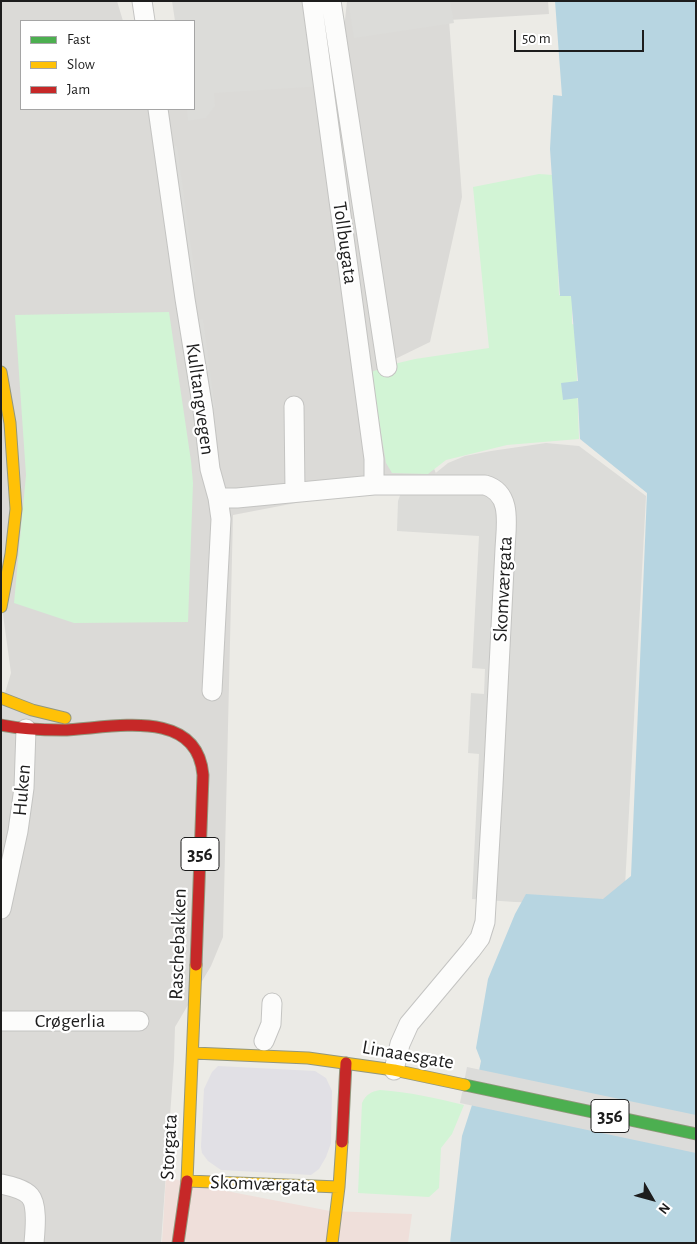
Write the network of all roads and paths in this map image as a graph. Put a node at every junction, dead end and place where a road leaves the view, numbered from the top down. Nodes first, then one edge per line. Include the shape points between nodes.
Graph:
1 (142, 1) edge
2 (312, 1) edge
3 (331, 1) edge
4 (145, 20) edge
5 (158, 110) edge
6 (387, 368) dead end
7 (1, 372) edge
8 (2, 378) edge
9 (1, 383) edge
10 (294, 406) dead end
11 (374, 484) junction
12 (295, 492) junction
13 (218, 498) junction
14 (1, 607) edge
15 (212, 691) dead end
16 (1, 698) edge
17 (1, 725) edge
18 (108, 726) junction
19 (26, 729) junction
20 (1, 909) edge
21 (272, 1003) dead end
22 (1, 1021) edge
23 (139, 1021) dead end
24 (264, 1041) dead end
25 (192, 1054) junction
26 (346, 1063) junction
27 (394, 1070) junction
28 (696, 1134) edge
29 (187, 1181) junction
30 (1, 1184) edge
31 (339, 1187) junction
32 (34, 1243) edge
33 (178, 1243) edge
34 (332, 1243) edge

1 - 4 street
2 - 11 street, Tollbugata via 374,459
3 - 6 street
5 - 13 street, Kulltangvegen via 210,469
7 - 8 main road
8 - 9 main road
8 - 14 main road via 10,423 16,509
10 - 12 street
11 - 12 street, Skomværgata
11 - 27 street, Skomværgata via 485,485 492,487 502,498 506,516 485,922 480,938 409,1024
12 - 13 street, Skomværgata
13 - 15 street, Kulltangvegen via 221,519
16 - 18 main road, Raschebakken / 356 via 49,716
17 - 19 main road, Raschebakken / 356
18 - 19 main road, Raschebakken / 356
18 - 25 main road, Raschebakken / 356 via 167,729 189,742 201,761 203,798
19 - 20 street, Huken via 24,788
21 - 24 street via 271,1024
22 - 23 street, Crøgerlia
25 - 26 main road, 356 via 308,1058
25 - 29 main road, Storgata / 356
26 - 27 main road, Linaaesgate / 356
26 - 31 main road, Skomværgata
27 - 28 main road, Linaaesgate / 356
29 - 31 main road, Skomværgata
29 - 33 main road, Storgata
30 - 32 street via 16,1187 31,1196 36,1212
31 - 34 main road, Skomværgata

